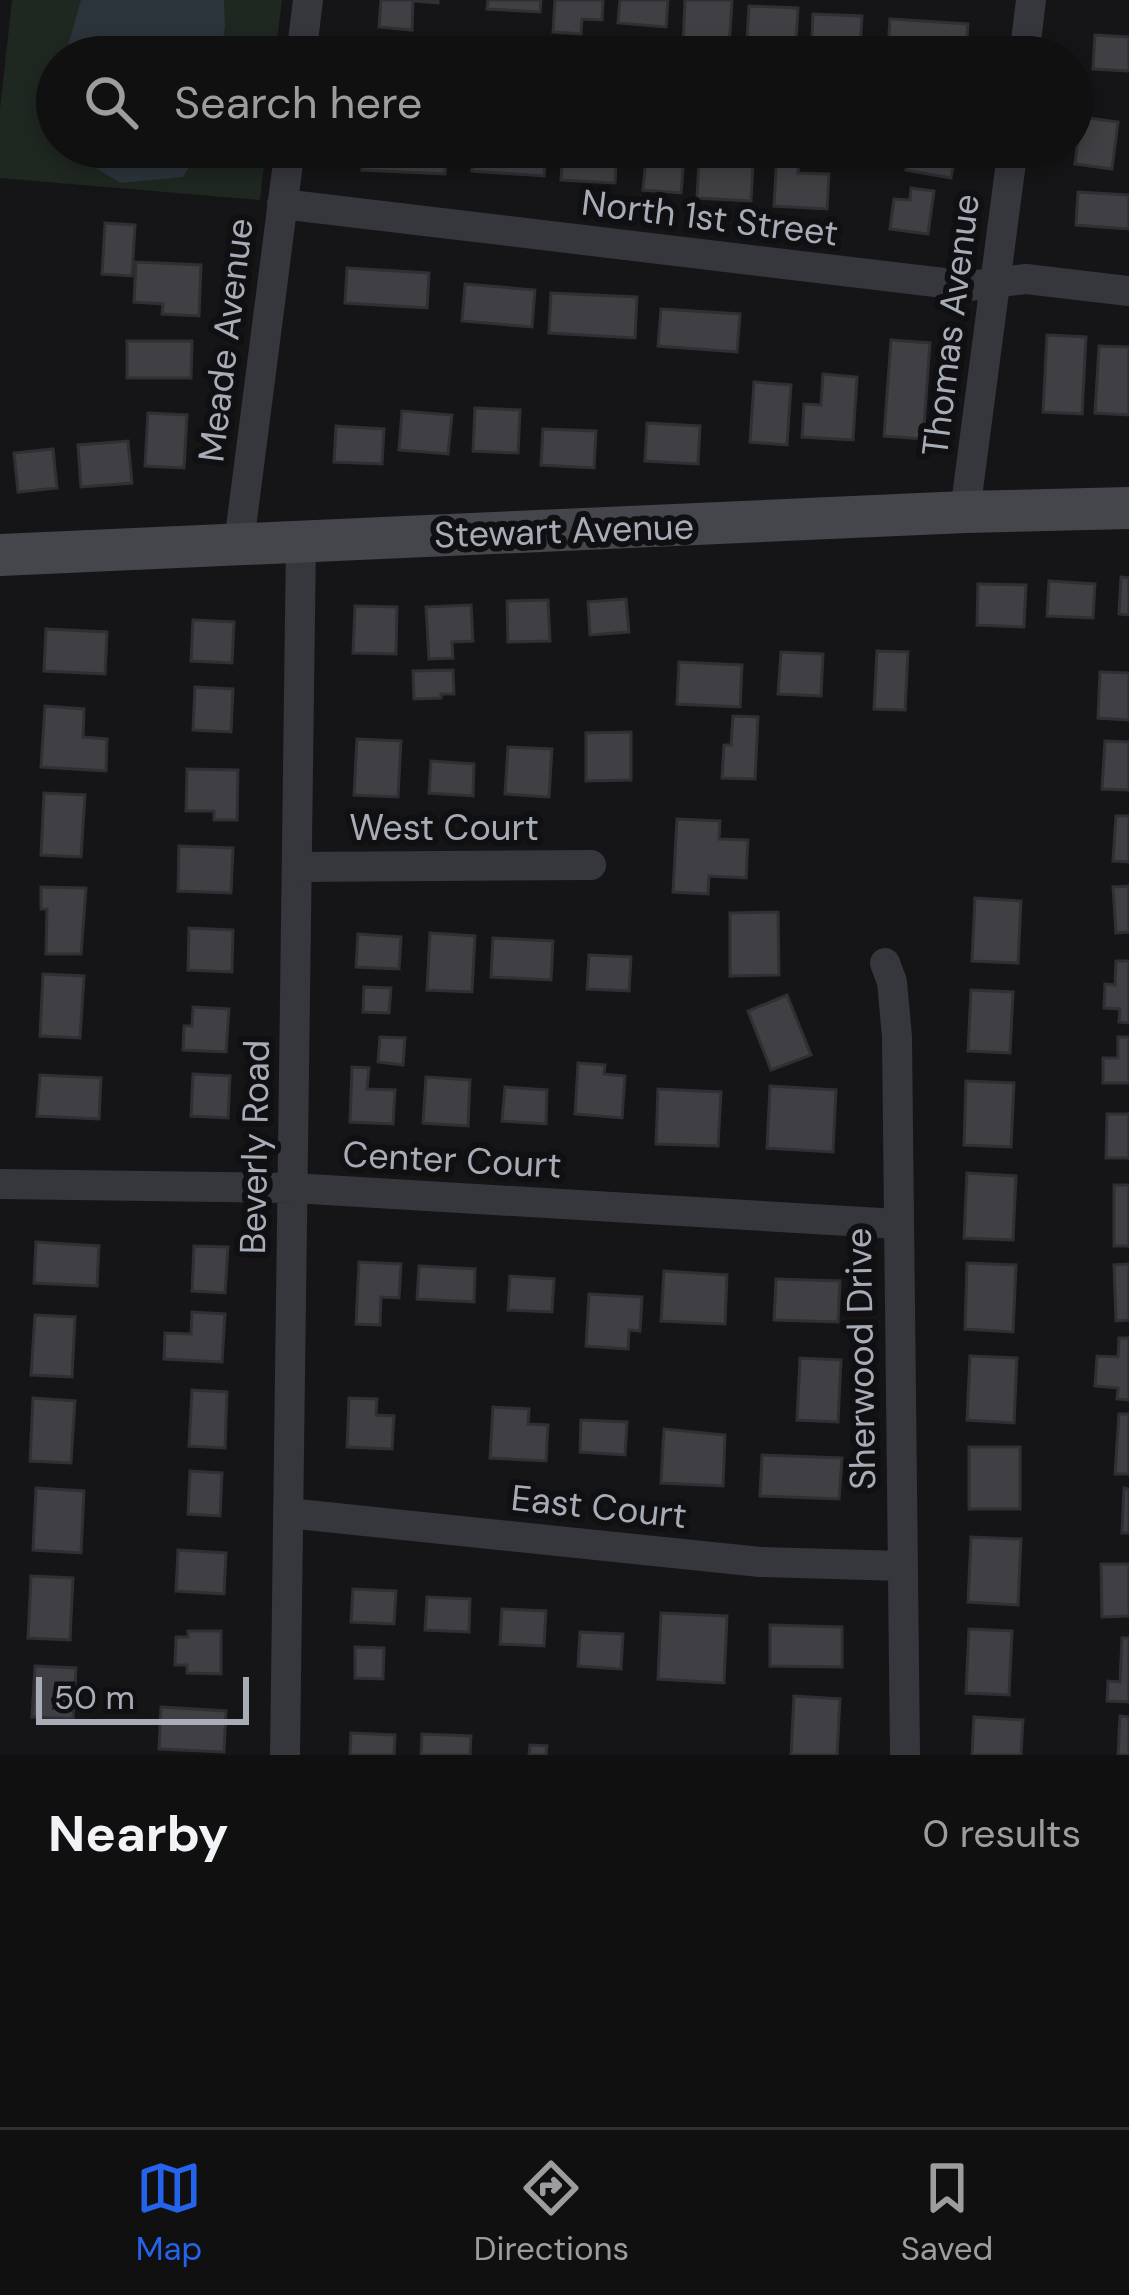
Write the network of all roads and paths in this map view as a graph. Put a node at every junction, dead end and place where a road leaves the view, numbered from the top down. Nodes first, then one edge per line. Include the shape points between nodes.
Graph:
1 (308, 0) edge
2 (1031, 0) edge
3 (304, 36) edge
4 (1027, 36) edge
5 (287, 168) edge
6 (1009, 168) edge
7 (282, 204) junction
8 (995, 284) junction
9 (1129, 291) edge
10 (1129, 508) edge
11 (965, 512) junction
12 (301, 541) junction
13 (239, 543) junction
14 (0, 555) edge
15 (591, 865) dead end
16 (297, 867) junction
17 (885, 963) dead end
18 (0, 1184) edge
19 (292, 1188) junction
20 (898, 1224) junction
21 (288, 1513) junction
22 (902, 1566) junction
23 (286, 1755) edge
24 (905, 1755) edge

1 - 3 street
2 - 4 street
5 - 7 street, Meade Avenue
6 - 8 street, Thomas Avenue
7 - 8 street, North 1st Street
7 - 13 street, Meade Avenue
8 - 9 street, North 1st Street via 1026,279
8 - 11 street, Thomas Avenue
10 - 11 main road, Stewart Avenue
11 - 12 main road, Stewart Avenue
12 - 13 main road, Stewart Avenue
12 - 16 street, Beverly Road
13 - 14 main road, Stewart Avenue
15 - 16 street, West Court
16 - 19 street, Beverly Road
17 - 20 street, Sherwood Drive via 895,1000
18 - 19 street, Center Court
19 - 20 street, Center Court
19 - 21 street, Beverly Road
20 - 22 street, Sherwood Drive
21 - 22 street, East Court via 760,1562
21 - 23 street, Beverly Road
22 - 24 street, Sherwood Drive

